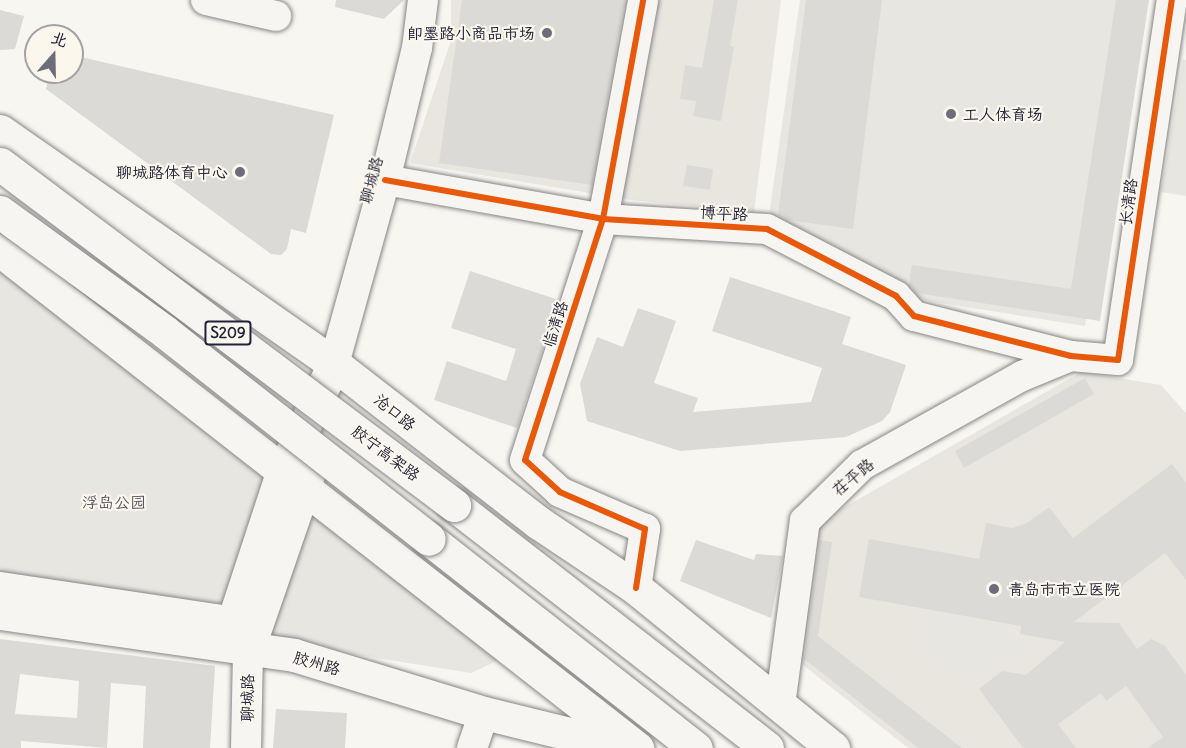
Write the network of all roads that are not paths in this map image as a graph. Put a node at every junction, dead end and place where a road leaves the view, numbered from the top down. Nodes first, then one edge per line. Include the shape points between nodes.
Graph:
1 (206, 0) edge
2 (423, 0) edge
3 (643, 0) edge
4 (1172, 0) edge
5 (276, 15) dead end
6 (0, 131) edge
7 (0, 164) edge
8 (385, 180) junction
9 (0, 212) edge
10 (603, 219) junction
11 (0, 250) edge
12 (1071, 356) junction
13 (334, 364) junction
14 (293, 482) junction
15 (0, 588) edge
16 (636, 588) junction
17 (0, 614) edge
18 (247, 633) junction
19 (780, 705) junction
20 (484, 713) junction
21 (688, 744) edge
22 (246, 748) edge
23 (472, 748) edge
24 (626, 748) edge
25 (637, 748) edge
26 (766, 748) edge
27 (833, 748) edge

1 - 5 street
2 - 8 street, 聊城路 via 417,48
3 - 10 street, 临清路
4 - 12 street, 长清路 via 1118,360
6 - 13 main road, 沧口路
7 - 26 main road, 胶宁高架路 / S209, bridge via 454,506
8 - 10 street, 博平路
8 - 13 street, 聊城路
9 - 21 main road, S209, bridge via 165,332
10 - 12 street, 博平路 via 766,229 896,296 914,316
10 - 16 street, 临清路 via 525,460 560,492 645,529
11 - 14 main road via 119,340
12 - 19 street, 茌平路 via 1022,375 862,465 805,522
13 - 14 main road, 聊城路
13 - 16 main road, 沧口路 via 539,523
14 - 18 main road, 聊城路
14 - 25 main road
15 - 18 main road, 胶州路
16 - 19 main road, 沧口路
17 - 18 main road, 胶州路
18 - 20 main road, 胶州路 via 294,656
18 - 22 street, 聊城路
19 - 27 main road
20 - 23 street
20 - 24 main road, 胶州路

